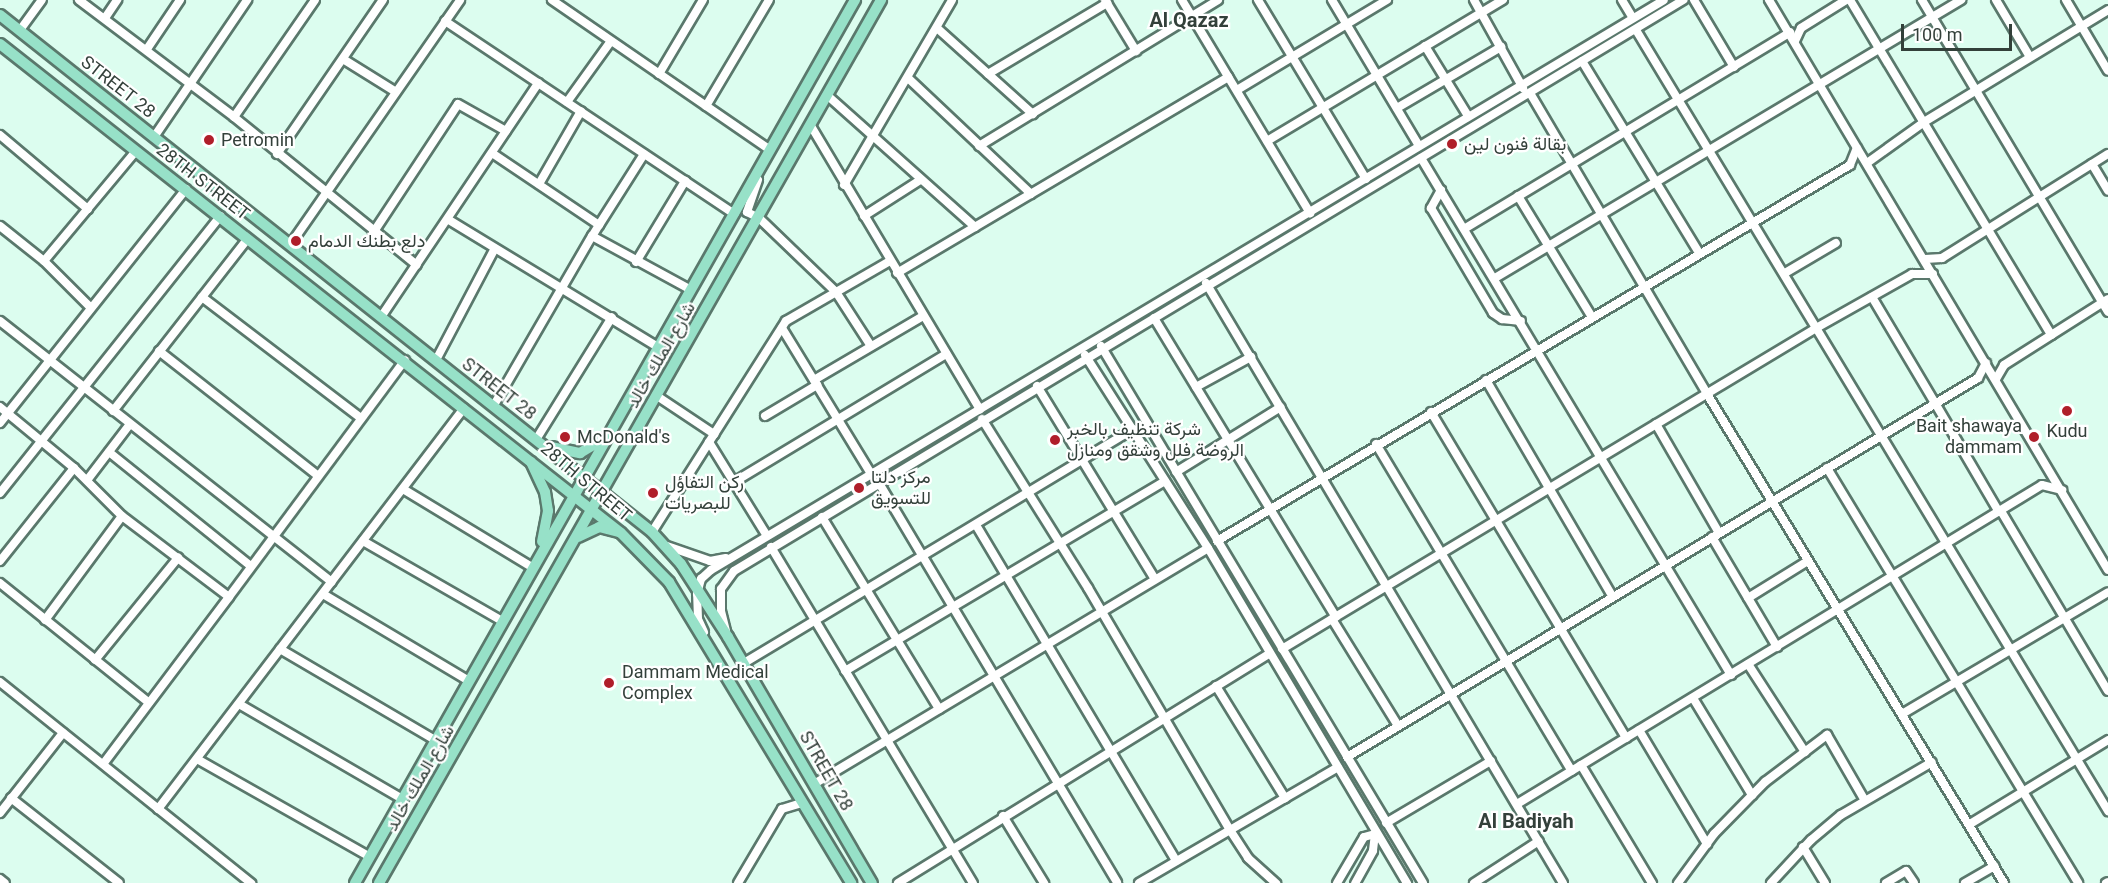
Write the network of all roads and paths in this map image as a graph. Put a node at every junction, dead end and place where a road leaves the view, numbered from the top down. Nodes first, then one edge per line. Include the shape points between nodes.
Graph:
1 (42, 0) edge
2 (79, 0) edge
3 (117, 0) edge
4 (180, 0) edge
5 (247, 0) edge
6 (315, 0) edge
7 (383, 0) edge
8 (460, 0) edge
9 (552, 0) edge
10 (703, 0) edge
11 (855, 0) edge
12 (881, 0) edge
13 (951, 0) edge
14 (1182, 0) edge
15 (1218, 0) edge
16 (1258, 0) edge
17 (1332, 0) edge
18 (1387, 0) edge
19 (1474, 0) edge
20 (1503, 0) edge
21 (1622, 0) edge
22 (1664, 0) edge
23 (1683, 0) edge
24 (1694, 0) edge
25 (1769, 0) edge
26 (1848, 0) edge
27 (1922, 0) edge
28 (1961, 0) edge
29 (1996, 0) edge
30 (2066, 0) edge
31 (766, 1) edge
32 (1106, 2) edge
33 (2108, 10) edge
34 (1481, 13) junction
35 (0, 15) edge
36 (1192, 16) junction
37 (1932, 17) junction
38 (105, 18) junction
39 (1633, 18) junction
40 (445, 21) junction
41 (1345, 25) junction
42 (2082, 26) junction
43 (936, 28) junction
44 (20, 30) junction
45 (1636, 30) junction
46 (1790, 32) junction
47 (611, 41) junction
48 (1795, 41) junction
49 (1, 45) edge
50 (1425, 46) junction
51 (1502, 47) junction
52 (1880, 48) junction
53 (147, 49) junction
54 (1136, 51) junction
55 (1291, 57) junction
56 (2030, 57) junction
57 (343, 58) junction
58 (1582, 62) junction
59 (1734, 67) junction
60 (2108, 71) edge
61 (659, 74) junction
62 (988, 74) junction
63 (1375, 75) junction
64 (1228, 76) junction
65 (908, 78) junction
66 (1446, 79) junction
67 (538, 82) junction
68 (190, 83) junction
69 (1524, 84) junction
70 (1818, 84) junction
71 (1237, 90) junction
72 (1977, 90) junction
73 (396, 92) junction
74 (1530, 93) junction
75 (828, 96) junction
76 (1680, 99) junction
77 (567, 102) junction
78 (1510, 105) junction
79 (706, 106) junction
80 (1321, 108) junction
81 (1396, 108) junction
82 (581, 111) junction
83 (1033, 114) junction
84 (1468, 116) junction
85 (234, 117) junction
86 (1924, 122) junction
87 (785, 124) junction
88 (811, 126) junction
89 (506, 131) junction
90 (1626, 132) junction
91 (0, 135) edge
92 (154, 136) junction
93 (874, 137) junction
94 (1267, 141) junction
95 (1418, 144) junction
96 (979, 146) junction
97 (1857, 148) junction
98 (770, 150) junction
99 (136, 151) junction
100 (1710, 151) junction
101 (492, 153) junction
102 (277, 154) junction
103 (644, 154) junction
104 (2108, 154) edge
105 (1421, 158) junction
106 (1867, 163) junction
107 (1572, 164) junction
108 (2092, 164) junction
109 (1366, 179) junction
110 (920, 180) junction
111 (685, 181) junction
112 (1657, 181) junction
113 (539, 184) junction
114 (844, 185) junction
115 (186, 189) junction
116 (1441, 190) junction
117 (2108, 191) edge
118 (326, 194) junction
119 (1031, 194) junction
120 (2040, 195) junction
121 (1518, 196) junction
122 (88, 209) junction
123 (1310, 213) junction
124 (734, 214) junction
125 (1603, 215) junction
126 (220, 216) junction
127 (864, 216) junction
128 (759, 218) junction
129 (448, 220) junction
130 (1754, 221) junction
131 (599, 225) junction
132 (0, 226) edge
133 (975, 227) junction
134 (1989, 228) junction
135 (1464, 229) junction
136 (373, 233) junction
137 (592, 236) junction
138 (248, 238) junction
139 (1836, 243) dead end
140 (290, 245) junction
141 (1549, 247) junction
142 (494, 250) junction
143 (1699, 253) junction
144 (1924, 259) junction
145 (44, 261) junction
146 (890, 261) junction
147 (636, 262) junction
148 (417, 265) junction
149 (897, 273) junction
150 (1785, 273) junction
151 (1933, 274) junction
152 (1203, 277) junction
153 (1495, 278) junction
154 (1208, 285) junction
155 (1645, 285) junction
156 (562, 289) junction
157 (691, 290) junction
158 (836, 292) junction
159 (202, 297) junction
160 (1872, 297) junction
161 (2105, 300) edge
162 (91, 308) junction
163 (2108, 312) edge
164 (612, 316) junction
165 (923, 316) junction
166 (381, 317) junction
167 (1154, 318) junction
168 (1592, 318) junction
169 (0, 321) edge
170 (1521, 321) junction
171 (1818, 327) junction
172 (782, 328) junction
173 (2051, 335) junction
174 (1100, 344) junction
175 (871, 346) junction
176 (658, 347) junction
177 (1538, 349) junction
178 (159, 351) junction
179 (946, 354) junction
180 (1084, 354) junction
181 (1251, 358) junction
182 (405, 360) junction
183 (436, 360) junction
184 (49, 361) junction
185 (1986, 363) junction
186 (1996, 379) junction
187 (1486, 380) junction
188 (816, 382) junction
189 (1037, 386) junction
190 (84, 388) junction
191 (1197, 389) junction
192 (1707, 394) junction
193 (657, 396) junction
194 (1935, 403) junction
195 (494, 405) junction
196 (0, 407) edge
197 (1281, 407) junction
198 (464, 408) junction
199 (113, 411) junction
200 (1431, 412) junction
201 (8, 413) junction
202 (981, 415) junction
203 (765, 416) dead end
204 (361, 418) junction
205 (837, 418) junction
206 (0, 423) edge
207 (130, 424) junction
208 (1656, 424) junction
209 (1133, 429) junction
210 (609, 434) junction
211 (1880, 436) junction
212 (712, 438) junction
213 (1229, 440) junction
214 (41, 441) junction
215 (539, 441) junction
216 (1376, 444) junction
217 (109, 452) junction
218 (524, 452) junction
219 (1602, 457) junction
220 (1084, 459) junction
221 (74, 468) junction
222 (1827, 468) junction
223 (614, 470) junction
224 (1176, 472) junction
225 (871, 474) junction
226 (317, 475) junction
227 (584, 477) junction
228 (1323, 477) junction
229 (88, 479) junction
230 (1165, 481) junction
231 (734, 482) junction
232 (879, 483) junction
233 (403, 489) junction
234 (1549, 489) junction
235 (2062, 489) junction
236 (603, 491) junction
237 (574, 492) junction
238 (1028, 492) junction
239 (0, 493) edge
240 (1772, 501) junction
241 (592, 507) junction
242 (622, 507) junction
243 (1270, 509) junction
244 (1115, 510) junction
245 (2000, 512) junction
246 (122, 516) junction
247 (822, 517) junction
248 (1496, 520) junction
249 (976, 525) junction
250 (652, 532) junction
251 (621, 533) junction
252 (1715, 535) junction
253 (273, 536) junction
254 (767, 536) junction
255 (576, 539) junction
256 (363, 541) junction
257 (1217, 541) junction
258 (1059, 542) junction
259 (665, 545) junction
260 (1946, 545) junction
261 (771, 547) junction
262 (1208, 548) junction
263 (1442, 553) junction
264 (539, 555) junction
265 (735, 555) junction
266 (922, 556) junction
267 (178, 558) junction
268 (0, 561) edge
269 (1808, 561) junction
270 (1666, 565) junction
271 (251, 566) junction
272 (532, 567) junction
273 (2108, 570) edge
274 (1005, 576) junction
275 (1895, 576) junction
276 (1155, 579) junction
277 (332, 582) junction
278 (0, 583) edge
279 (1388, 585) junction
280 (869, 588) junction
281 (2108, 592) edge
282 (323, 594) junction
283 (697, 594) junction
284 (229, 597) junction
285 (1613, 597) junction
286 (1748, 598) junction
287 (951, 607) junction
288 (1838, 610) junction
289 (1101, 612) junction
290 (1334, 618) junction
291 (2065, 618) junction
292 (45, 620) junction
293 (815, 620) junction
294 (502, 621) junction
295 (1560, 628) junction
296 (728, 637) junction
297 (898, 639) junction
298 (1048, 644) junction
299 (1777, 647) junction
300 (280, 649) junction
301 (1282, 649) junction
302 (711, 650) junction
303 (2010, 651) junction
304 (1270, 653) junction
305 (95, 660) junction
306 (1506, 662) junction
307 (744, 663) junction
308 (1748, 664) junction
309 (845, 671) junction
310 (1731, 675) junction
311 (993, 677) junction
312 (468, 681) junction
313 (0, 682) edge
314 (1959, 683) junction
315 (1216, 686) junction
316 (2108, 691) edge
317 (1452, 694) junction
318 (1693, 698) junction
319 (149, 703) junction
320 (239, 704) junction
321 (939, 709) junction
322 (1902, 714) junction
323 (1163, 718) junction
324 (1398, 726) junction
325 (1639, 730) junction
326 (63, 733) junction
327 (1626, 738) junction
328 (435, 740) junction
329 (887, 740) junction
330 (2108, 740) edge
331 (1110, 750) junction
332 (1805, 752) junction
333 (1347, 757) junction
334 (197, 759) junction
335 (2076, 759) junction
336 (1491, 761) junction
337 (1932, 762) junction
338 (103, 765) junction
339 (1581, 765) junction
340 (1338, 767) junction
341 (1572, 771) junction
342 (1056, 783) junction
343 (814, 784) junction
344 (2022, 791) junction
345 (1752, 795) junction
346 (11, 798) junction
347 (1285, 798) junction
348 (402, 799) junction
349 (1864, 799) junction
350 (802, 803) junction
351 (1517, 804) junction
352 (158, 809) junction
353 (2108, 811) edge
354 (0, 813) edge
355 (1003, 816) junction
356 (1386, 823) junction
357 (1970, 824) junction
358 (1230, 830) junction
359 (1375, 834) junction
360 (1539, 841) junction
361 (1707, 844) junction
362 (951, 847) junction
363 (1803, 847) junction
364 (370, 857) junction
365 (1176, 861) junction
366 (1994, 866) junction
367 (0, 879) edge
368 (5, 883) edge
369 (119, 883) edge
370 (251, 883) edge
371 (355, 883) edge
372 (379, 883) edge
373 (738, 883) edge
374 (851, 883) edge
375 (872, 883) edge
376 (898, 883) edge
377 (973, 883) edge
378 (1044, 883) edge
379 (1117, 883) edge
380 (1139, 883) edge
381 (1276, 883) edge
382 (1337, 883) edge
383 (1354, 883) edge
384 (1407, 883) edge
385 (1423, 883) edge
386 (1474, 883) edge
387 (1563, 883) edge
388 (1652, 883) edge
389 (1678, 883) edge
390 (1771, 883) edge
391 (1825, 883) edge
392 (1886, 883) edge
393 (1914, 883) edge
394 (1965, 883) edge
395 (2004, 883) edge
396 (2078, 883) edge

1 - 44 street
2 - 38 street
3 - 38 street
4 - 53 street
5 - 68 street
6 - 85 street
7 - 57 street
8 - 40 street
9 - 47 street
10 - 61 street
11 - 87 main road, شارع الملك خالد
12 - 75 main road, شارع الملك خالد
13 - 43 street
14 - 36 street
15 - 36 street
16 - 55 street
17 - 41 street
18 - 41 street
19 - 34 street
20 - 34 street
21 - 39 street
22 - 39 street
23 - 45 street
24 - 59 street
25 - 46 street
26 - 48 street via 1801,28
26 - 52 street
27 - 37 street
28 - 37 street
29 - 56 street
30 - 42 street
31 - 79 street
32 - 54 street
32 - 62 street
33 - 42 street
34 - 50 street
34 - 51 street
35 - 44 main road, STREET 28
36 - 54 street
36 - 64 street
37 - 52 street
37 - 72 street
38 - 53 street
39 - 69 street
40 - 67 street
40 - 73 street
41 - 55 street
41 - 63 street
42 - 56 street
42 - 60 street
43 - 62 street
43 - 65 street
44 - 92 main road, STREET 28
45 - 58 street
45 - 76 street
46 - 48 street
46 - 59 street
47 - 61 street
47 - 77 street
48 - 70 street
49 - 99 main road, 28TH STREET
50 - 63 street
50 - 66 street
51 - 66 street
51 - 69 street
52 - 70 street
52 - 86 street
53 - 68 street
54 - 83 street
55 - 71 street
55 - 80 street
56 - 72 street
57 - 73 street
57 - 102 street
58 - 74 street
58 - 90 street
59 - 76 street
61 - 79 street
62 - 83 street
63 - 80 street
63 - 81 street
64 - 71 street
64 - 119 street
65 - 93 street
65 - 96 street
66 - 81 street
66 - 84 street
67 - 77 street
67 - 89 street
68 - 85 street
68 - 92 street
69 - 78 street via 1522,93
69 - 84 street
70 - 97 street
70 - 100 street
71 - 94 street
72 - 86 street
72 - 120 street
73 - 118 street
74 - 78 street
74 - 107 street
75 - 88 main road, شارع الملك خالد
75 - 93 street
76 - 90 street
76 - 100 street
77 - 82 street
78 - 105 street
79 - 98 street
80 - 94 street
80 - 109 street
81 - 95 street
82 - 103 street
82 - 113 street
83 - 96 street
84 - 95 street
85 - 102 street
86 - 106 street
86 - 134 street
87 - 98 main road, شارع الملك خالد
87 - 128 street via 782,139 755,186 747,212
88 - 114 street
88 - 128 main road, شارع الملك خالد
89 - 101 street
89 - 136 street via 458,104
90 - 107 street
90 - 112 street
91 - 122 street
92 - 140 main road, STREET 28
93 - 110 street
93 - 114 street
94 - 123 street
95 - 109 street
96 - 119 street
97 - 106 street
97 - 130 street via 1850,165
98 - 124 main road, شارع الملك خالد
99 - 115 main road, 28TH STREET
99 - 122 street
100 - 112 street
100 - 130 street
101 - 113 street
101 - 129 street
102 - 118 street
103 - 111 street
103 - 131 street
104 - 108 street
105 - 116 street
105 - 154 street
106 - 144 street
107 - 121 street
107 - 125 street
108 - 117 street
108 - 120 street
109 - 123 street
110 - 127 street
110 - 133 street
111 - 124 street
111 - 147 street
112 - 125 street
112 - 143 street
113 - 131 street
114 - 127 street
115 - 126 main road, 28TH STREET
115 - 162 street
116 - 135 street
116 - 170 street via 1431,208 1493,313 1502,319
118 - 136 street
118 - 140 street
119 - 133 street
120 - 134 street
120 - 161 street
121 - 135 street
121 - 141 street
122 - 145 street
123 - 152 street
124 - 157 main road, شارع الملك خالد
125 - 141 street
125 - 155 street
126 - 138 main road, 28TH STREET
126 - 190 street
127 - 146 street
128 - 158 street
128 - 193 main road, شارع الملك خالد
129 - 142 street
129 - 148 street
130 - 143 street
130 - 150 street
131 - 137 street
132 - 145 street
133 - 149 street
134 - 144 street via 1942,258
134 - 173 street
135 - 153 street
136 - 148 street
137 - 147 street
137 - 156 street
138 - 159 street
138 - 182 main road, 28TH STREET
139 - 150 street
140 - 166 main road, STREET 28
141 - 153 street
141 - 168 street
142 - 156 street
142 - 183 street
143 - 155 street
144 - 151 street
145 - 162 street
146 - 149 street
146 - 158 street
147 - 157 street
148 - 166 street
149 - 165 street
150 - 171 street
151 - 160 street via 1912,274
151 - 185 street
152 - 154 street
152 - 174 street
153 - 170 street
154 - 167 street
154 - 181 street
155 - 168 street
155 - 192 street
156 - 164 street
156 - 195 street
157 - 176 main road, شارع الملك خالد
158 - 172 street
158 - 175 street
159 - 178 street
159 - 204 street
160 - 171 street
160 - 194 street
161 - 163 street
161 - 173 street
162 - 184 street
164 - 176 street
164 - 215 street
165 - 175 street
165 - 179 street
166 - 183 main road, STREET 28
167 - 174 street
167 - 191 street
168 - 177 street
169 - 184 street
170 - 177 street
171 - 192 street
171 - 211 street
172 - 188 street
172 - 212 street
173 - 186 street via 2004,365
174 - 180 street
174 - 224 street
175 - 188 street
176 - 210 main road, شارع الملك خالد
177 - 187 street
177 - 219 street
178 - 199 street
178 - 226 street
179 - 202 street
179 - 205 street
180 - 189 street
180 - 202 street
180 - 209 street
181 - 191 street
181 - 197 street
182 - 198 main road, 28TH STREET
182 - 204 street
183 - 195 main road, STREET 28
184 - 190 street
184 - 201 street
185 - 186 street
185 - 194 street via 1977,378
186 - 235 street
187 - 200 street
187 - 234 street
188 - 203 street
188 - 205 street
189 - 202 street
189 - 220 street
190 - 199 street
190 - 214 street
191 - 213 street
192 - 208 street
192 - 240 street
193 - 212 street
193 - 223 main road, شارع الملك خالد
194 - 211 street
194 - 245 street
195 - 215 main road, STREET 28
196 - 201 street
197 - 213 street
197 - 228 street
198 - 218 main road, 28TH STREET
198 - 233 street
199 - 207 street
200 - 216 street
200 - 248 street
201 - 206 street
201 - 214 street
202 - 225 street
202 - 232 street
202 - 238 street
204 - 226 street
205 - 225 street
205 - 231 street
207 - 217 street
207 - 253 street
208 - 219 street
208 - 252 street
209 - 220 street
209 - 230 street
210 - 215 main road via 580,453
210 - 227 main road, شارع الملك خالد
211 - 222 street
211 - 260 street
212 - 231 street
212 - 250 street
213 - 224 street
213 - 243 street
214 - 221 street
214 - 239 street
215 - 227 main road, STREET 28
216 - 228 street
216 - 263 street
217 - 229 street
217 - 271 street
218 - 237 main road, 28TH STREET
218 - 264 main road via 539,474 548,511
219 - 234 street
219 - 270 street
220 - 238 street
220 - 244 street
221 - 229 street
221 - 268 street
222 - 240 street
222 - 275 street
223 - 236 main road, شارع الملك خالد
223 - 242 main road via 610,482
224 - 257 street
225 - 254 street
226 - 253 street
227 - 236 main road, STREET 28
227 - 237 main road, شارع الملك خالد
228 - 243 street
228 - 279 street
229 - 246 street
230 - 244 street
230 - 262 street
231 - 254 street
232 - 247 street
232 - 266 street
233 - 256 street
233 - 272 street
234 - 248 street
234 - 285 street
235 - 245 street via 2042,485
235 - 273 street
236 - 241 main road, شارع الملك خالد
236 - 242 main road, STREET 28
237 - 241 main road, 28TH STREET
237 - 264 main road, شارع الملك خالد
238 - 249 street
238 - 258 street
240 - 252 street
240 - 269 street
241 - 251 main road, 28TH STREET
241 - 255 main road, شارع الملك خالد
242 - 250 main road, STREET 28
243 - 257 street
243 - 290 street
244 - 258 street
244 - 276 street
245 - 260 street
245 - 291 street
246 - 267 street
246 - 292 street
247 - 261 street
247 - 280 street
248 - 263 street
248 - 295 street
249 - 266 street
249 - 274 street
250 - 259 main road, STREET 28
251 - 255 main road via 599,527
251 - 302 main road, 28TH STREET via 669,582
252 - 270 street
252 - 286 street
253 - 271 street
253 - 277 street
254 - 265 street
255 - 372 main road, شارع الملك خالد
256 - 277 street
256 - 294 street
257 - 301 street
258 - 274 street
258 - 289 street
259 - 265 street via 710,561
259 - 283 main road, STREET 28
260 - 275 street
260 - 303 street
261 - 293 street
261 - 296 street via 734,571 721,589 721,610
262 - 276 street
262 - 304 street
263 - 279 street
263 - 306 street
264 - 272 main road, شارع الملك خالد
265 - 283 street via 701,579
266 - 280 street
266 - 287 street
267 - 284 street
267 - 305 street
269 - 286 street
269 - 288 street
270 - 285 street
270 - 310 street
271 - 284 street
272 - 294 main road, شارع الملك خالد
274 - 287 street
274 - 298 street
275 - 288 street
275 - 314 street
276 - 289 street
277 - 282 street
278 - 292 street
279 - 290 street
279 - 317 street
280 - 293 street
280 - 297 street
281 - 291 street
282 - 300 street
282 - 312 street
283 - 296 main road, STREET 28
283 - 302 street via 698,619
284 - 319 street
285 - 295 street
286 - 299 street
287 - 297 street
287 - 311 street
288 - 299 street
288 - 322 street
289 - 298 street
289 - 323 street
290 - 301 street
290 - 324 street
291 - 303 street
291 - 316 street
292 - 305 street
293 - 307 street
293 - 309 street
294 - 312 main road, شارع الملك خالد
295 - 306 street
295 - 327 street
296 - 307 main road, STREET 28
297 - 309 street
297 - 321 street
298 - 311 street
298 - 331 street
299 - 308 street
300 - 320 street
300 - 328 street
301 - 333 street
302 - 350 main road, 28TH STREET
303 - 314 street
303 - 335 street
304 - 315 street
304 - 340 street
305 - 319 street
306 - 317 street
306 - 341 street
307 - 343 main road, STREET 28
308 - 310 street
308 - 332 street
309 - 329 street
310 - 318 street
311 - 321 street
311 - 342 street
312 - 328 main road, شارع الملك خالد
313 - 326 street
314 - 322 street
314 - 344 street
315 - 323 street
315 - 347 street
317 - 324 street
317 - 336 street
318 - 325 street
318 - 345 street
319 - 338 street
320 - 334 street
320 - 348 street
321 - 329 street
322 - 337 street
323 - 331 street
323 - 358 street
324 - 333 street
325 - 327 street
325 - 361 street
326 - 338 street
326 - 346 street
327 - 339 street
328 - 348 main road, شارع الملك خالد
329 - 343 street
329 - 362 street
330 - 335 street
331 - 342 street
331 - 365 street
332 - 345 street
332 - 349 street via 1827,735
333 - 356 street
334 - 352 street
334 - 364 street
335 - 344 street
335 - 353 street
336 - 351 street
336 - 356 street
337 - 349 street
337 - 357 street
338 - 352 street
339 - 341 street
339 - 388 street
340 - 347 street
340 - 359 street
341 - 351 street
342 - 355 street
342 - 379 street
343 - 375 main road, STREET 28
344 - 357 street
344 - 396 street
345 - 361 street
346 - 354 street
346 - 369 street
347 - 358 street
348 - 364 main road, شارع الملك خالد
349 - 363 street
350 - 373 street via 782,809
350 - 374 main road, 28TH STREET
351 - 360 street
352 - 370 street
355 - 362 street
355 - 378 street
356 - 385 street
357 - 366 street
358 - 365 street
358 - 381 street via 1248,858
359 - 382 street via 1364,837
359 - 383 street via 1373,851
359 - 384 street
360 - 386 street
360 - 387 street
361 - 389 street
362 - 376 street
362 - 377 street
363 - 390 street
363 - 391 street
364 - 371 main road, شارع الملك خالد
365 - 380 street
366 - 394 street
366 - 395 street
367 - 368 street
392 - 393 street via 1906,871

